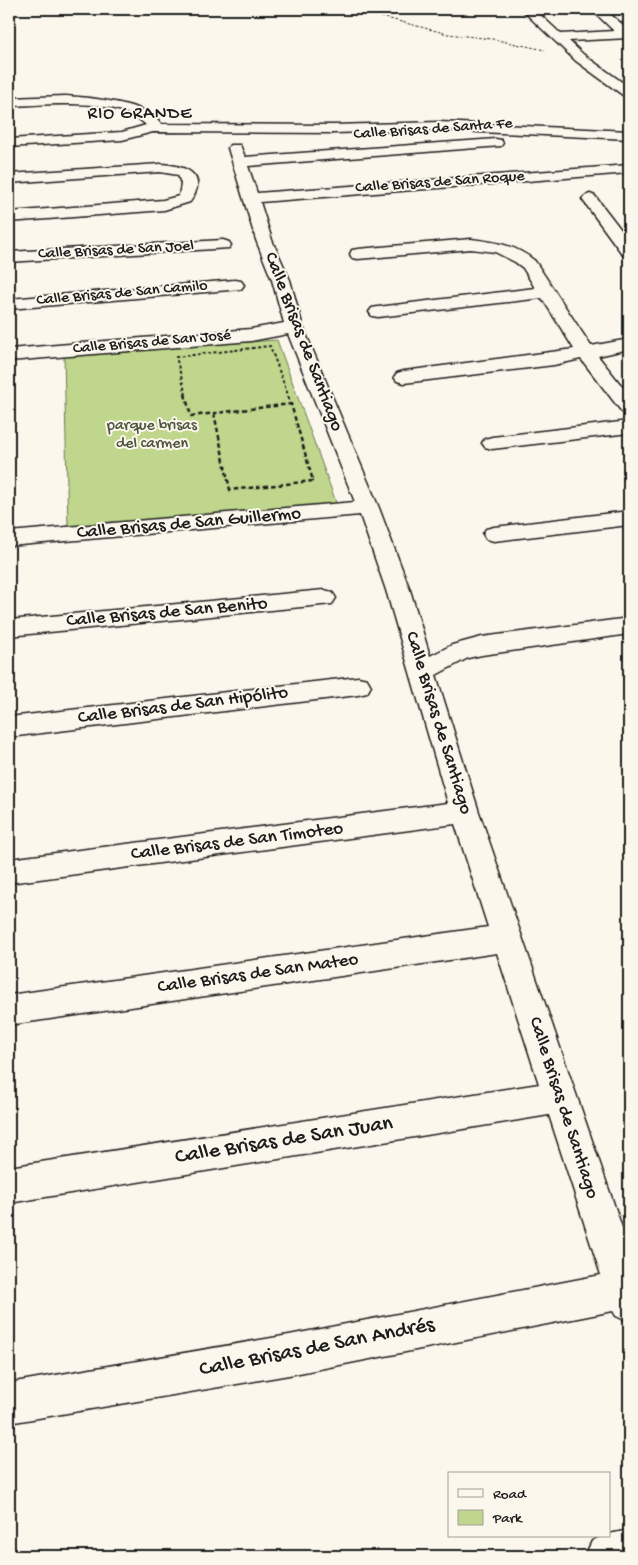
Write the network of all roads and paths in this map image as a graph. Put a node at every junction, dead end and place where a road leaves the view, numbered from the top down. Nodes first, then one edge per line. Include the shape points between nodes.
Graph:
1 (351, 9) edge
2 (527, 9) edge
3 (597, 9) edge
4 (627, 34) edge
5 (560, 38) junction
6 (588, 64) junction
7 (613, 66) dead end
8 (629, 92) edge
9 (9, 102) edge
10 (154, 126) junction
11 (446, 134) dead end
12 (629, 135) edge
13 (543, 139) junction
14 (9, 143) edge
15 (629, 144) edge
16 (238, 155) joint
17 (629, 169) edge
18 (9, 178) edge
19 (250, 198) junction
20 (590, 199) dead end
21 (9, 217) edge
22 (223, 245) dead end
23 (629, 251) edge
24 (358, 254) dead end
25 (9, 257) edge
26 (235, 285) dead end
27 (547, 292) junction
28 (9, 304) edge
29 (378, 312) dead end
30 (294, 327) junction
31 (629, 344) edge
32 (586, 353) junction
33 (9, 355) edge
34 (404, 377) dead end
35 (291, 404) junction
36 (629, 408) edge
37 (214, 413) junction
38 (629, 427) edge
39 (492, 443) dead end
40 (368, 508) junction
41 (629, 518) edge
42 (494, 534) dead end
43 (9, 539) edge
44 (324, 598) dead end
45 (629, 626) edge
46 (9, 628) edge
47 (422, 671) junction
48 (358, 686) dead end
49 (9, 727) edge
50 (465, 812) junction
51 (9, 871) edge
52 (507, 938) junction
53 (9, 1010) edge
54 (559, 1097) junction
55 (9, 1185) edge
56 (627, 1296) edge
57 (9, 1403) edge
58 (629, 1552) edge
59 (607, 1556) edge

1 - 6 path via 448,34 541,49
2 - 5 street
3 - 4 street
4 - 5 street
5 - 6 street
6 - 7 street
6 - 8 street
9 - 10 street via 94,102 132,112
10 - 12 street via 334,130 439,126
10 - 14 street via 122,136
11 - 13 street
13 - 15 street, Calle Brisas de Santa Fe
13 - 16 street, Calle Brisas de Santa Fe
16 - 19 street, Calle Brisas de Santiago
17 - 19 street, Calle Brisas de San Roque
18 - 21 street via 160,168 186,173 189,177 189,190 184,200 164,205
19 - 30 street, Calle Brisas de Santiago via 281,280
20 - 23 street
22 - 25 street, Calle Brisas de San Joel
24 - 27 street via 488,244 508,251 529,265
26 - 28 street, Calle Brisas de San Camilo
27 - 29 street
27 - 32 street
30 - 33 street, Calle Brisas de San José via 251,335
30 - 40 street, Calle Brisas de Santiago
31 - 32 street
32 - 34 street
32 - 36 street
35 - 37 path
35 - 37 path via 270,346 176,357 190,416
35 - 37 path via 313,480 230,490
38 - 39 street
40 - 43 street, Calle Brisas de San Guillermo
40 - 47 street, Calle Brisas de Santiago via 398,590
41 - 42 street
44 - 46 street, Calle Brisas de San Benito
45 - 47 street via 482,646 462,651
47 - 50 street, Calle Brisas de Santiago
48 - 49 street, Calle Brisas de San Hipólito
50 - 51 street, Calle Brisas de San Timoteo
50 - 52 street, Calle Brisas de Santiago
52 - 53 street, Calle Brisas de San Mateo
52 - 54 street, Calle Brisas de Santiago
54 - 55 street, Calle Brisas de San Juan
54 - 56 street, Calle Brisas de Santiago
56 - 57 street, Calle Brisas de San Andrés
58 - 59 street

